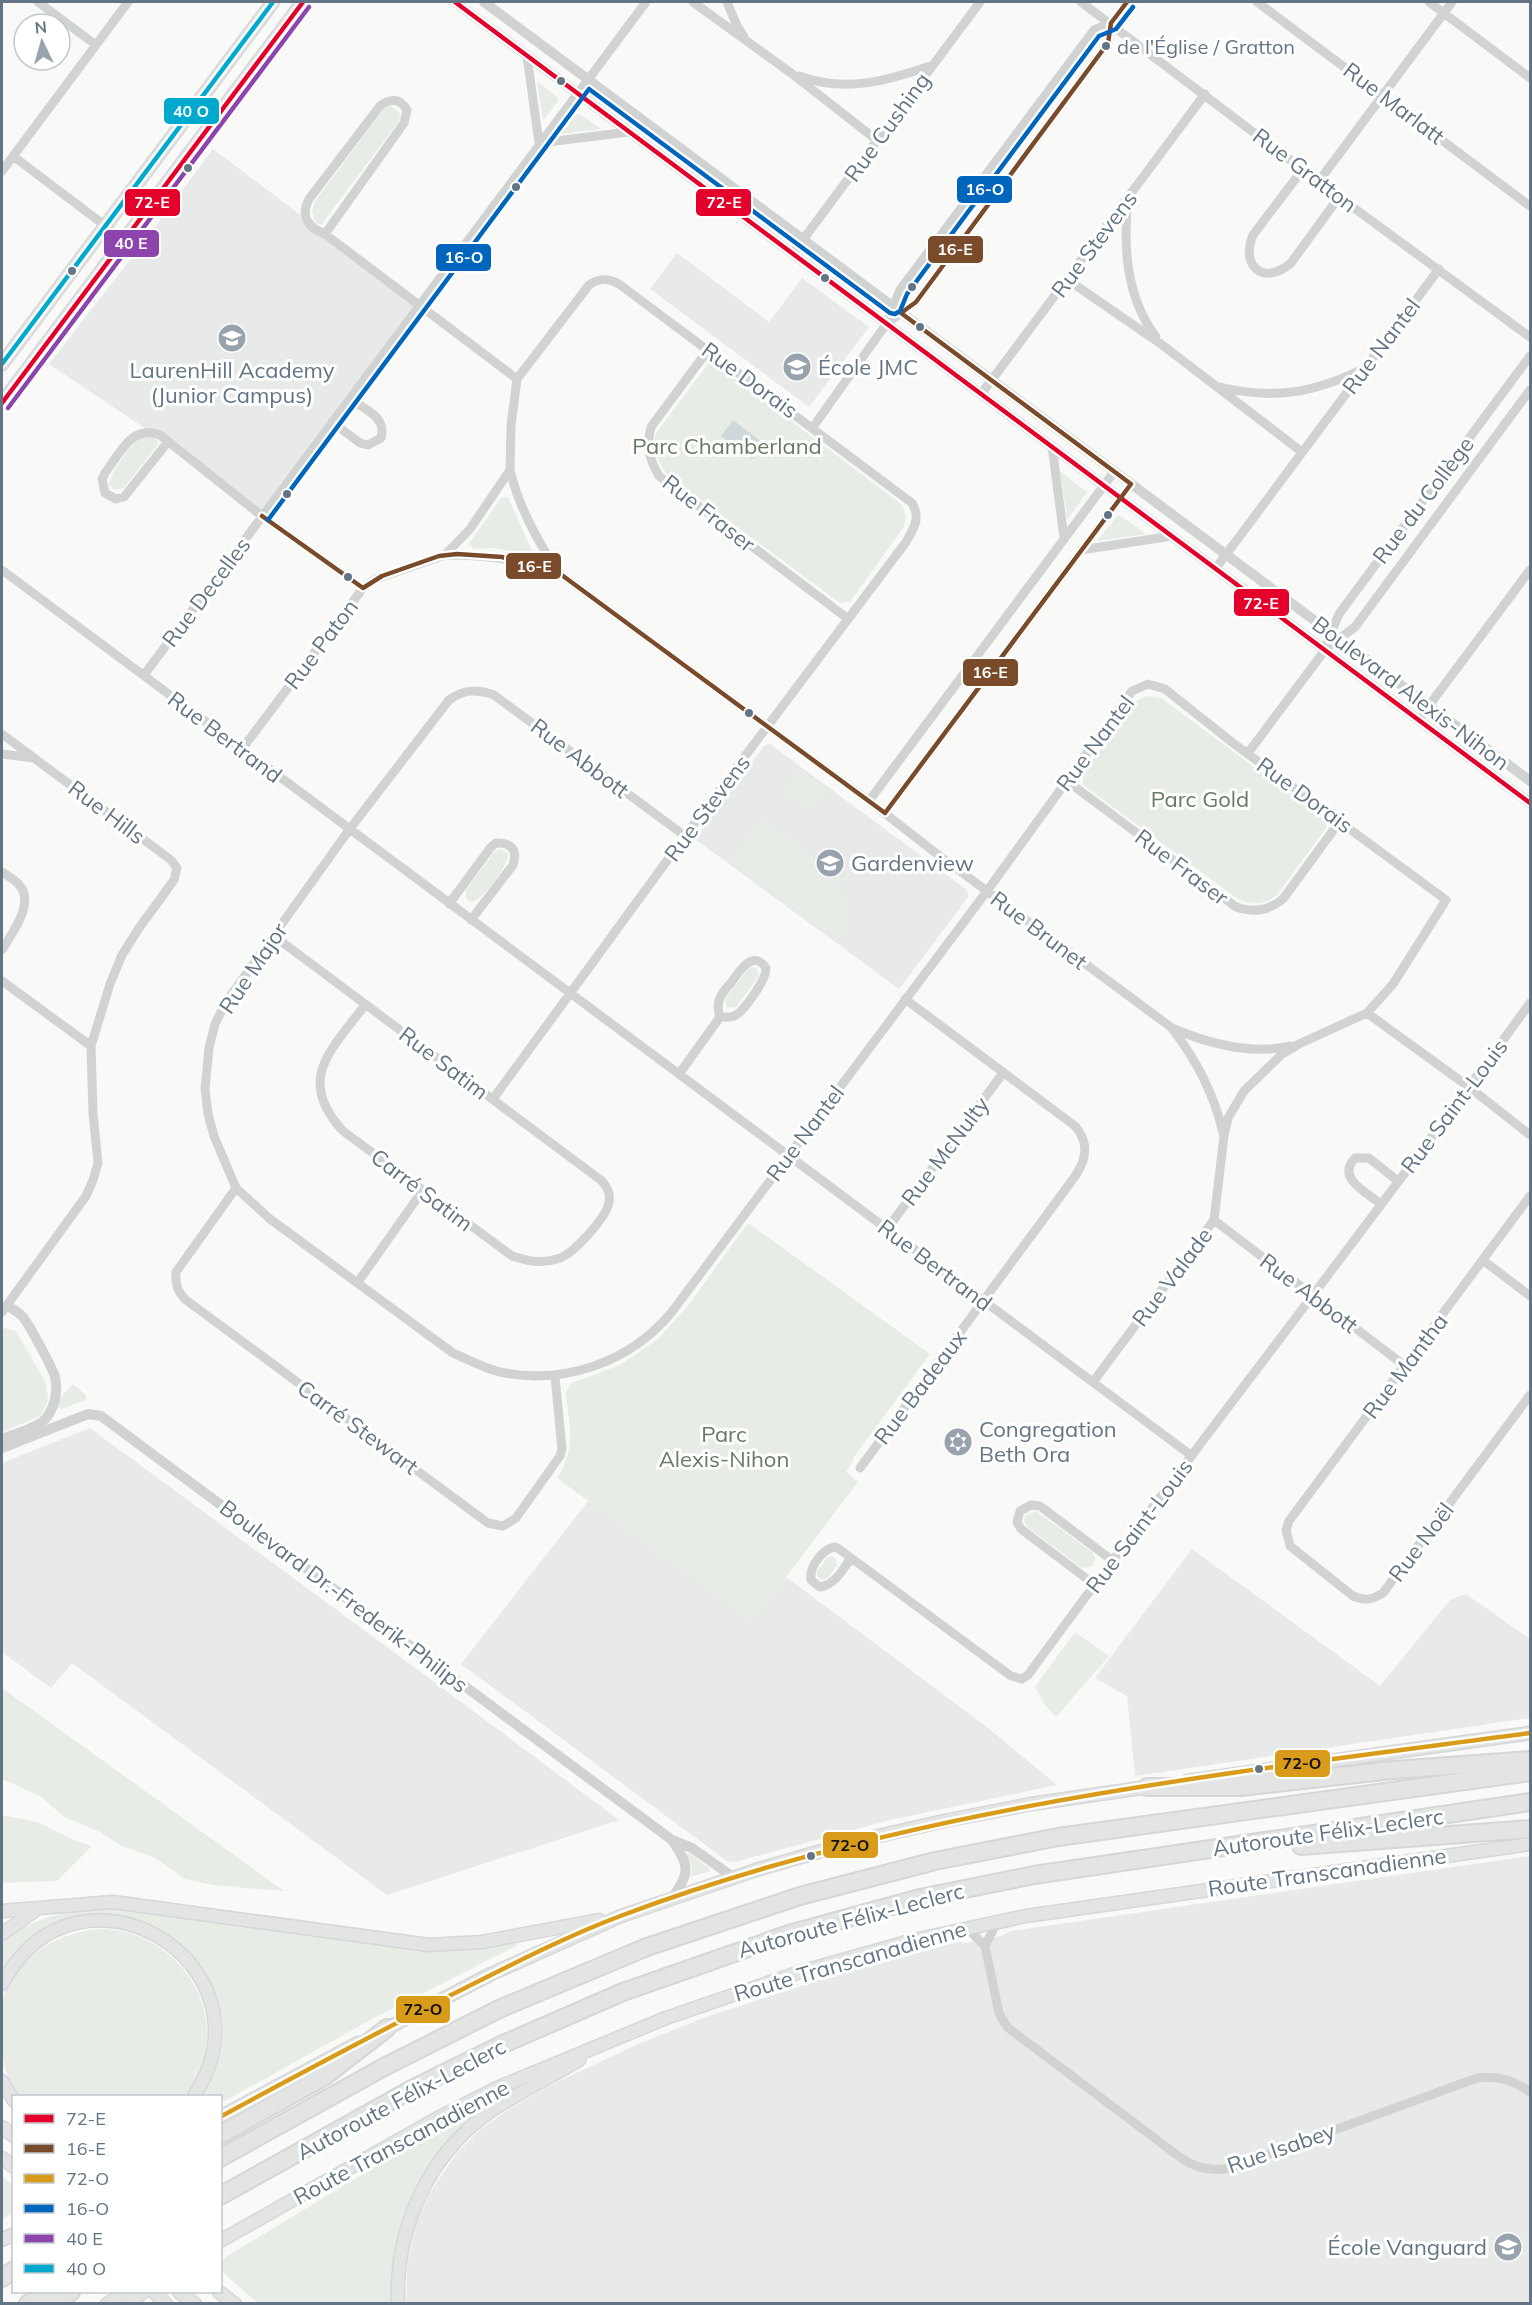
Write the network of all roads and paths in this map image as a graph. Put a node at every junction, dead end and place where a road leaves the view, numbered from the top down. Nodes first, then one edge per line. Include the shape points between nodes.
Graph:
1 (38, 2) edge
2 (129, 2) edge
3 (273, 2) edge
4 (303, 2) edge
5 (455, 2) edge
6 (484, 2) edge
7 (646, 2) edge
8 (693, 2) edge
9 (727, 2) edge
10 (980, 2) edge
11 (1081, 2) edge
12 (1127, 2) edge
13 (1257, 2) edge
14 (1429, 2) edge
15 (1452, 2) edge
16 (1444, 13) junction
17 (1111, 23) junction
18 (749, 44) junction
19 (96, 45) junction
20 (527, 56) junction
21 (933, 65) junction
22 (791, 73) junction
23 (587, 78) junction
24 (1530, 78) edge
25 (576, 93) junction
26 (1205, 94) junction
27 (1383, 94) junction
28 (629, 132) junction
29 (878, 141) junction
30 (539, 143) junction
31 (12, 156) junction
32 (1303, 169) junction
33 (2, 171) edge
34 (1319, 181) junction
35 (1339, 197) junction
36 (1128, 198) junction
37 (1530, 206) edge
38 (104, 226) junction
39 (325, 234) junction
40 (124, 240) junction
41 (803, 240) junction
42 (793, 253) junction
43 (1439, 269) junction
44 (1068, 280) junction
45 (420, 304) junction
46 (897, 310) junction
47 (887, 323) junction
48 (1530, 337) edge
49 (1161, 344) junction
50 (708, 350) junction
51 (1530, 356) edge
52 (2, 364) edge
53 (1364, 369) junction
54 (517, 379) junction
55 (991, 380) junction
56 (1215, 385) junction
57 (1530, 390) edge
58 (982, 393) junction
59 (350, 399) junction
60 (2, 403) edge
61 (332, 422) junction
62 (813, 427) junction
63 (167, 443) junction
64 (1052, 447) junction
65 (1302, 452) junction
66 (510, 470) junction
67 (1114, 472) junction
68 (1131, 484) junction
69 (1104, 485) junction
70 (1120, 497) junction
71 (917, 515) joint
72 (262, 516) junction
73 (1172, 536) junction
74 (1064, 537) junction
75 (1081, 550) junction
76 (445, 555) junction
77 (1226, 555) junction
78 (1216, 568) junction
79 (2, 570) edge
80 (1530, 570) edge
81 (559, 573) junction
82 (363, 588) junction
83 (848, 618) junction
84 (1335, 636) junction
85 (1325, 650) junction
86 (144, 675) junction
87 (1165, 689) joint
88 (471, 690) joint
89 (1429, 706) junction
90 (1419, 719) junction
91 (766, 728) junction
92 (2, 734) edge
93 (242, 749) junction
94 (1248, 753) junction
95 (2, 754) edge
96 (34, 758) junction
97 (1067, 780) junction
98 (1530, 781) edge
99 (869, 801) junction
100 (1530, 803) edge
101 (885, 813) junction
102 (1340, 821) junction
103 (349, 830) junction
104 (685, 836) junction
105 (2, 872) edge
106 (987, 891) junction
107 (1446, 900) joint
108 (449, 904) junction
109 (471, 920) junction
110 (274, 936) junction
111 (2, 950) edge
112 (2, 981) edge
113 (570, 994) junction
114 (905, 999) junction
115 (1530, 1003) edge
116 (365, 1005) junction
117 (1367, 1013) junction
118 (720, 1017) junction
119 (1172, 1028) junction
120 (1299, 1044) junction
121 (91, 1046) junction
122 (1003, 1073) junction
123 (679, 1074) junction
124 (1469, 1087) junction
125 (493, 1099) junction
126 (1530, 1135) edge
127 (1224, 1136) junction
128 (788, 1156) junction
129 (1398, 1181) junction
130 (236, 1188) junction
131 (423, 1190) junction
132 (609, 1194) joint
133 (1530, 1196) edge
134 (1381, 1204) junction
135 (1214, 1220) junction
136 (887, 1229) junction
137 (1484, 1261) junction
138 (358, 1282) junction
139 (1311, 1296) junction
140 (1530, 1296) edge
141 (984, 1301) junction
142 (3, 1308) edge
143 (1405, 1366) junction
144 (555, 1377) junction
145 (1093, 1382) junction
146 (1530, 1395) edge
147 (2, 1439) edge
148 (2, 1448) edge
149 (1192, 1456) junction
150 (860, 1468) dead end
151 (1287, 1539) joint
152 (851, 1558) junction
153 (1113, 1561) junction
154 (1095, 1585) junction
155 (1530, 1733) edge
156 (1530, 1760) edge
157 (1530, 1772) edge
158 (1147, 1787) junction
159 (1530, 1802) edge
160 (1530, 1829) edge
161 (672, 1840) junction
162 (1530, 1844) edge
163 (1175, 1854) junction
164 (733, 1877) junction
165 (672, 1898) junction
166 (38, 1908) junction
167 (2, 1911) edge
168 (621, 1916) junction
169 (996, 1922) junction
170 (967, 1928) junction
171 (2, 1934) edge
172 (985, 1946) junction
173 (2, 1984) edge
174 (387, 2028) junction
175 (627, 2033) junction
176 (2, 2082) edge
177 (1530, 2092) edge
178 (195, 2095) edge
179 (12, 2098) edge
180 (222, 2116) edge
181 (222, 2134) edge
182 (222, 2157) edge
183 (222, 2195) edge
184 (222, 2240) edge
185 (47, 2293) edge
186 (70, 2293) edge
187 (126, 2293) edge
188 (142, 2293) edge
189 (155, 2293) edge
190 (220, 2293) edge
191 (28, 2304) edge
192 (53, 2304) edge
193 (107, 2304) edge
194 (129, 2304) edge
195 (166, 2304) edge
196 (235, 2304) edge
197 (398, 2304) edge

1 - 19 street
2 - 19 street
3 - 38 main road
4 - 40 main road
5 - 20 street, Boulevard Alexis-Nihon
6 - 23 street, Boulevard Alexis-Nihon
7 - 23 street, Rue Decelles
8 - 18 street
9 - 18 street
10 - 21 street, Rue Cushing
11 - 17 street, Rue Gratton
12 - 17 street
13 - 27 street, Rue Marlatt
14 - 16 street
15 - 16 street
16 - 24 street
16 - 27 street
17 - 26 street, Rue Gratton
17 - 46 street via 1094,30 900,290
17 - 46 street via 1108,43 916,302
18 - 22 street
19 - 31 street
20 - 25 street, Boulevard Alexis-Nihon
20 - 30 street
21 - 22 street via 897,78 857,85 826,83
21 - 29 street, Rue Cushing
22 - 29 street
23 - 25 street, Rue Decelles
23 - 41 street, Boulevard Alexis-Nihon
25 - 28 street, Boulevard Alexis-Nihon
25 - 30 street, Rue Decelles
26 - 32 street, Rue Gratton
26 - 36 street, Rue Stevens
27 - 34 street
27 - 37 street, Rue Marlatt
28 - 30 street
28 - 42 street, Boulevard Alexis-Nihon
29 - 41 street, Rue Cushing
30 - 45 street, Rue Decelles
31 - 33 street
31 - 38 street
32 - 34 street, Rue Gratton
32 - 35 street via 1253,235 1248,246 1252,266 1271,274 1291,264
34 - 35 street, Rue Gratton
35 - 43 street, Rue Gratton
36 - 44 street, Rue Stevens
36 - 49 street via 1126,236 1131,281 1143,319
38 - 40 street
38 - 52 main road
39 - 39 street via 404,123 407,110 400,102 386,101 380,106 309,199 306,220
39 - 45 street
40 - 60 main road
41 - 42 street, Rue Cushing
41 - 46 street, Boulevard Alexis-Nihon
42 - 47 street, Boulevard Alexis-Nihon
43 - 48 street, Rue Gratton
43 - 53 street, Rue Nantel
44 - 49 street
44 - 55 street, Rue Stevens
45 - 54 street
45 - 59 street, Rue Decelles
46 - 47 street
46 - 55 street, Boulevard Alexis-Nihon
47 - 58 street, Boulevard Alexis-Nihon
47 - 62 street
49 - 56 street
50 - 54 street, Rue Dorais via 619,284 602,279 588,285
50 - 62 street, Rue Dorais
50 - 83 street, Rue Fraser via 651,427 648,452 652,464 659,476
51 - 84 street, Rue du Collège via 1339,614
53 - 56 street via 1339,381 1289,394 1239,392
53 - 65 street, Rue Nantel
54 - 66 street
55 - 58 street, Rue Stevens
55 - 67 street, Boulevard Alexis-Nihon
56 - 65 street
57 - 84 street, Rue du Collège via 1355,627
58 - 64 street, Boulevard Alexis-Nihon
59 - 61 street, Rue Decelles
59 - 61 street via 380,419 381,438 368,445 360,443
61 - 72 street, Rue Decelles
62 - 71 street, Rue Dorais via 906,497
63 - 63 street via 151,432 133,436 102,479 105,493 116,499 129,493
63 - 72 street
64 - 69 street, Boulevard Alexis-Nihon
64 - 74 street
65 - 77 street, Rue Nantel
66 - 76 street, Rue Paton via 470,529
66 - 81 street, Rue Brunet via 521,508
67 - 68 street, Boulevard Alexis-Nihon
67 - 69 street
68 - 70 street
68 - 77 street, Boulevard Alexis-Nihon
69 - 70 street, Boulevard Alexis-Nihon
69 - 74 street
70 - 73 street, Boulevard Alexis-Nihon
70 - 75 street
71 - 83 street, Rue Stevens via 906,542
72 - 82 street
72 - 86 street, Rue Decelles
73 - 75 street
73 - 78 street, Boulevard Alexis-Nihon
74 - 99 street
75 - 101 street
76 - 81 street, Rue Brunet via 489,556 535,564
76 - 82 street, Rue Paton via 376,579
77 - 78 street, Rue Nantel
77 - 84 street, Boulevard Alexis-Nihon
78 - 85 street, Boulevard Alexis-Nihon
79 - 86 street, Rue Bertrand
80 - 89 street
81 - 91 street, Rue Brunet
82 - 93 street, Rue Paton
83 - 91 street, Rue Stevens
84 - 85 street, Rue du Collège
84 - 89 street, Boulevard Alexis-Nihon
85 - 90 street, Boulevard Alexis-Nihon
85 - 94 street, Rue du Collège
86 - 93 street, Rue Bertrand
87 - 94 street, Rue Dorais
87 - 97 street, Rue Nantel via 1148,684 1132,692
88 - 103 street, Rue Major via 449,700
88 - 104 street, Rue Abbott via 502,700
89 - 90 street
89 - 98 street, Boulevard Alexis-Nihon
90 - 100 street, Boulevard Alexis-Nihon
91 - 99 street, Rue Brunet
91 - 104 street, Rue Stevens
92 - 96 street, Rue Hills
93 - 103 street, Rue Bertrand
94 - 102 street, Rue Dorais
95 - 96 street, Rue Hills
96 - 121 street, Rue Hills via 177,868 174,880 122,955
97 - 102 street, Rue Fraser via 1236,907 1248,911 1273,907 1283,899
97 - 106 street, Rue Nantel
99 - 101 street, Rue Brunet
101 - 106 street, Rue Brunet
102 - 107 street, Rue Dorais
103 - 108 street, Rue Bertrand
103 - 110 street, Rue Major
104 - 113 street, Rue Stevens
105 - 111 street via 21,887 25,906
106 - 114 street, Rue Nantel
106 - 119 street, Rue Brunet
107 - 117 street, Rue Valade via 1392,984
108 - 109 street, Rue Bertrand
108 - 109 street via 491,847 496,843 510,845 516,857 513,865
109 - 113 street, Rue Bertrand
110 - 116 street, Rue Satim
110 - 130 street, Rue Major via 226,1002 207,1058 208,1114
112 - 121 street
113 - 123 street, Rue Bertrand
113 - 125 street, Rue Stevens
114 - 122 street
114 - 128 street, Rue Nantel
115 - 124 street, Rue Saint-Louis
116 - 125 street, Rue Satim
116 - 131 street, Carré Satim via 322,1067 322,1101 343,1131
117 - 120 street, Rue Valade
117 - 124 street
118 - 118 street via 741,1012 765,978 762,963 749,961 743,967 720,998
118 - 123 street
119 - 120 street, Rue Brunet via 1239,1048 1261,1050
119 - 127 street, Rue Brunet via 1206,1082
120 - 127 street, Rue Valade via 1273,1062 1244,1091 1228,1118
121 - 142 street via 98,1163 93,1180 86,1196
122 - 136 street, Rue McNulty
122 - 141 street, Rue Badeaux via 1075,1126 1085,1144 1082,1167
123 - 128 street, Rue Bertrand
124 - 126 street
124 - 129 street, Rue Saint-Louis
125 - 132 street, Rue Satim via 602,1181
127 - 135 street, Rue Valade
128 - 136 street, Rue Bertrand
128 - 144 street, Rue Nantel via 662,1324 609,1361
129 - 134 street, Rue Saint-Louis
129 - 134 street, Rue Saint-Louis via 1369,1158 1355,1158 1349,1164 1352,1180
130 - 138 street, Rue Major via 270,1219
130 - 144 street, Carré Stewart via 176,1272 179,1293 488,1523 503,1526 516,1518 560,1456
131 - 132 street, Carré Satim via 512,1256 528,1262 558,1259 571,1252 606,1210
131 - 138 street
133 - 137 street, Rue Mantha
134 - 139 street, Rue Saint-Louis
135 - 139 street, Rue Abbott
135 - 145 street, Rue Valade
136 - 141 street, Rue Bertrand
137 - 140 street
137 - 143 street, Rue Mantha
138 - 144 street, Rue Nantel via 453,1353 504,1373
139 - 143 street, Rue Abbott
139 - 149 street, Rue Saint-Louis
141 - 145 street, Rue Bertrand
141 - 150 street, Rue Badeaux
142 - 147 street via 18,1312 26,1320 54,1373 56,1397 48,1416
143 - 151 street, Rue Mantha via 1289,1521
145 - 149 street, Rue Bertrand
146 - 151 street, Rue Noël via 1383,1593 1373,1599 1353,1596 1290,1546
148 - 161 street, Boulevard Dr.-Frederik-Philips via 88,1414 101,1416
149 - 153 street, Rue Saint-Louis
152 - 152 street, Rue Saint-Louis via 835,1547 830,1548 811,1570 811,1580 820,1587 826,1586
152 - 154 street, Rue Saint-Louis via 1022,1679
153 - 154 street, Rue Saint-Louis
153 - 154 street via 1040,1506 1031,1505 1020,1511 1017,1522 1021,1529
155 - 158 main road
156 - 158 highway via 1241,1787
157 - 182 highway, Autoroute Félix-Leclerc via 1048,1839 935,1861 800,1896 646,1947 499,2009
158 - 164 main road via 928,1824
159 - 163 highway, Autoroute Félix-Leclerc
160 - 163 highway
161 - 164 street via 692,1848
161 - 165 street via 687,1871
162 - 169 main road, Route Transcanadienne
163 - 183 highway, Autoroute Félix-Leclerc via 1034,1875 921,1898 799,1931 679,1971 472,2059
164 - 165 main road
165 - 168 main road
166 - 167 main road
166 - 168 main road via 113,1902 436,1945 493,1941
166 - 171 main road
168 - 174 main road
169 - 170 main road, Route Transcanadienne
169 - 172 street
170 - 172 street
170 - 175 main road, Route Transcanadienne via 800,1972
172 - 177 street, Rue Isabey via 999,2013 1007,2027 1181,2158 1201,2168 1230,2168 1477,2078 1504,2079
173 - 178 main road via 25,1950 48,1934 73,1924 125,1923 159,1936 190,1963 203,1984 214,2019 213,2048 206,2076
174 - 180 main road
174 - 181 highway via 325,2076
175 - 184 main road, Route Transcanadienne via 463,2105
175 - 197 main road via 497,2107 450,2149 422,2190 408,2223 400,2262
176 - 179 main road
185 - 191 highway
186 - 192 highway
187 - 193 main road
188 - 194 main road
189 - 195 main road
190 - 196 main road

